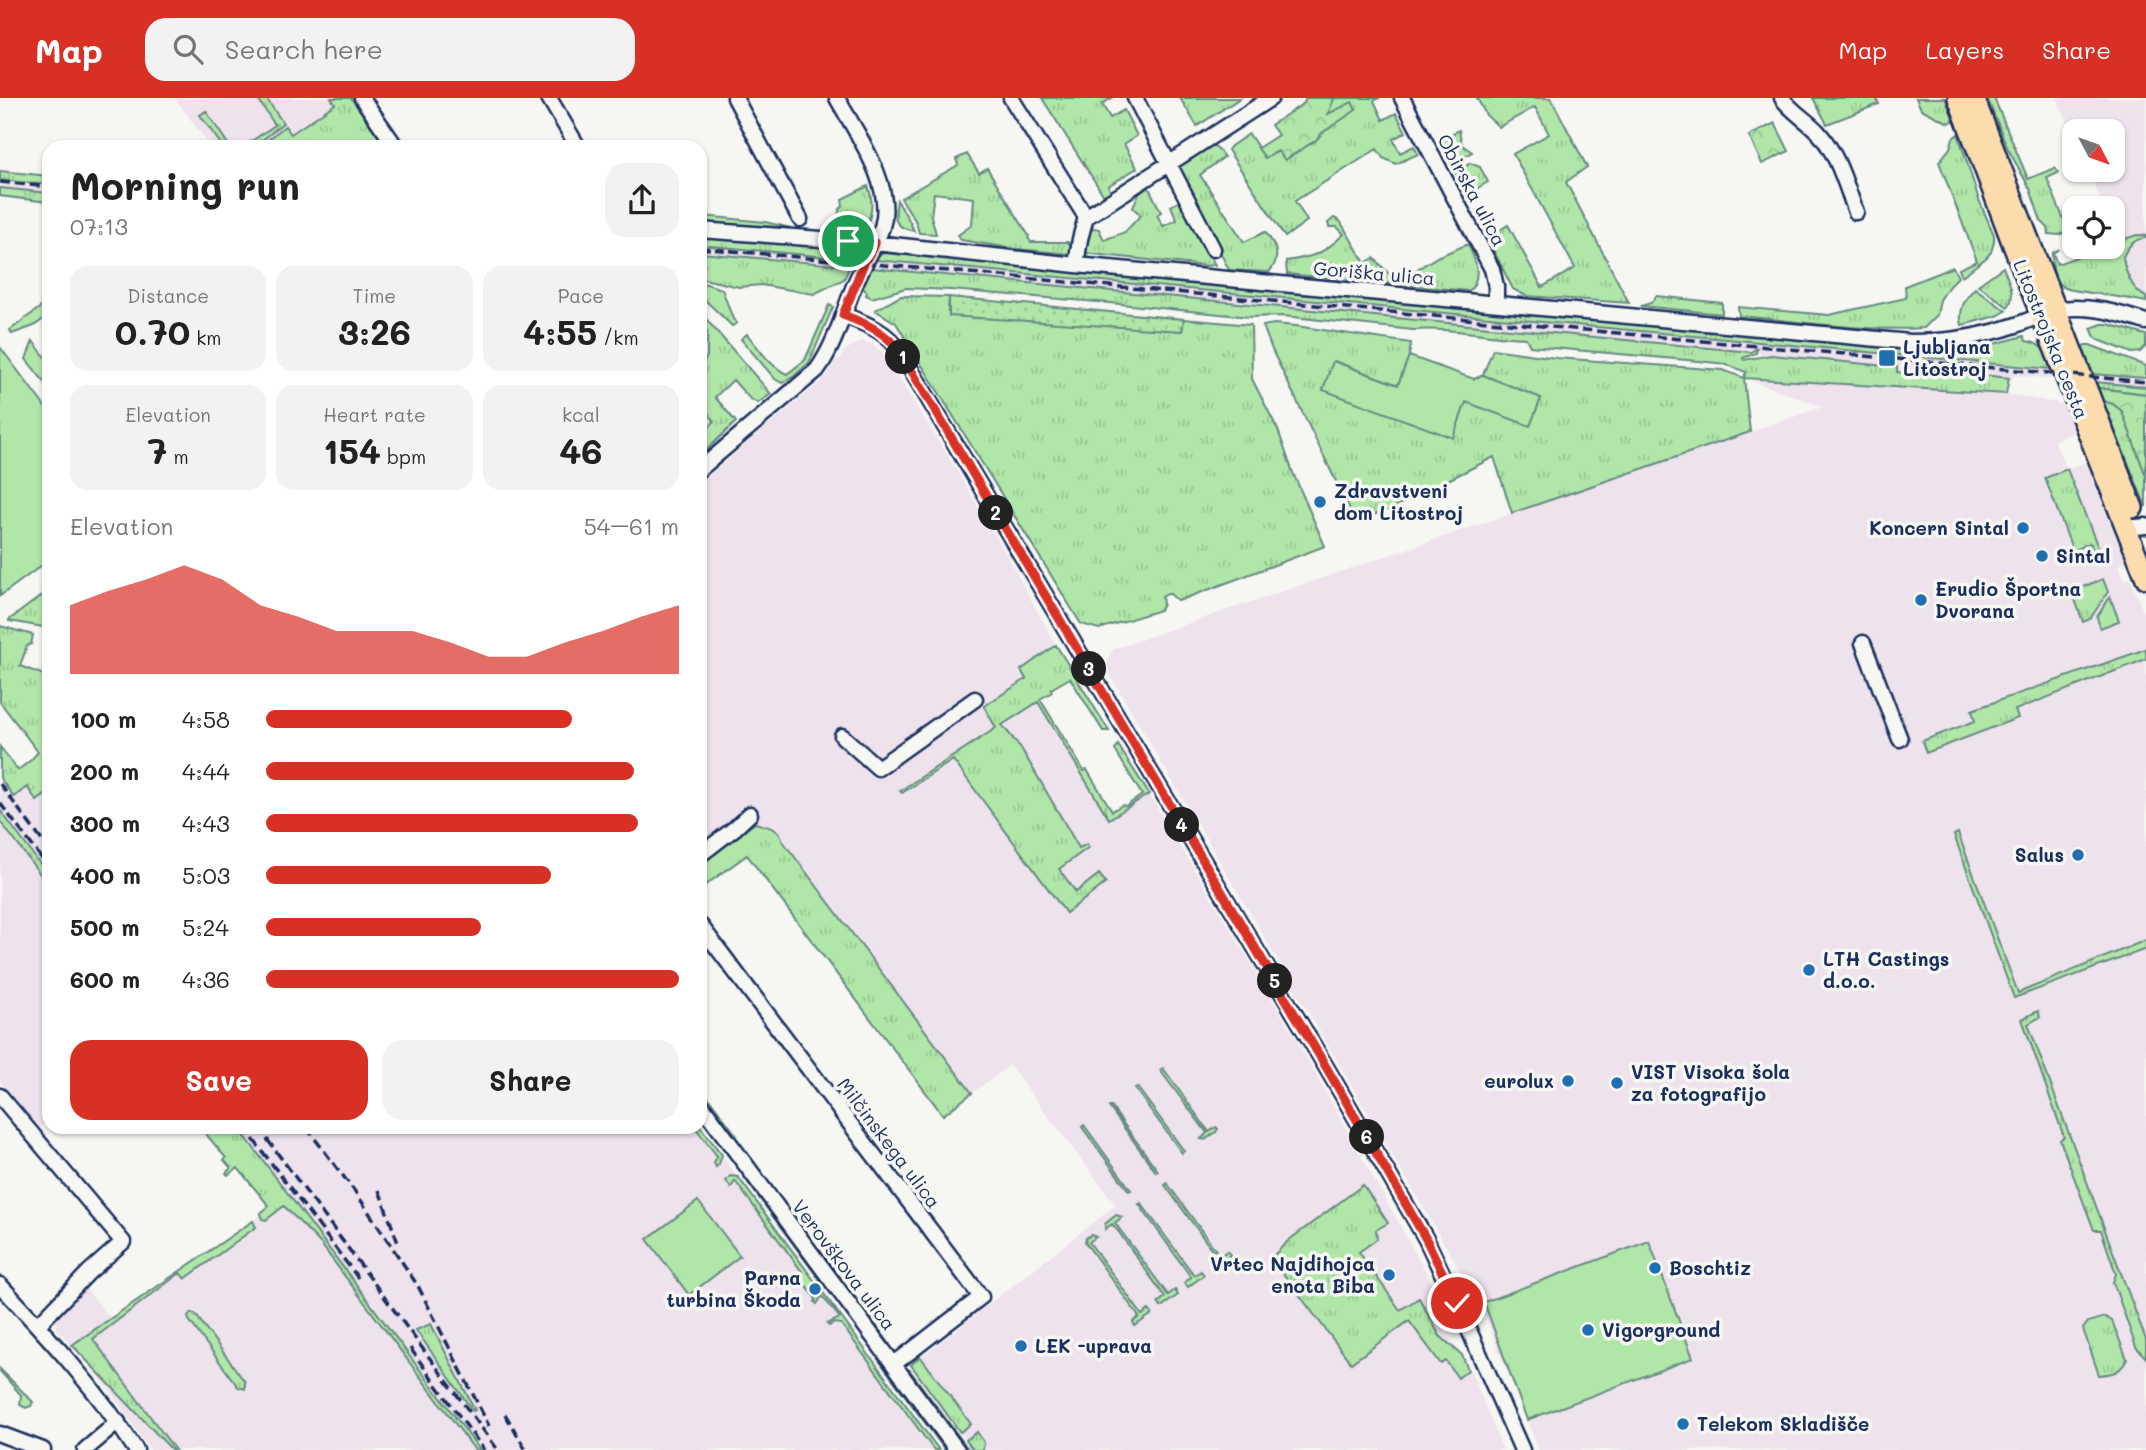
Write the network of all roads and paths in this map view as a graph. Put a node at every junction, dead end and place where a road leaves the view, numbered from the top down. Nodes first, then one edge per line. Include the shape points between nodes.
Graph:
1 (362, 98) edge
2 (549, 98) edge
3 (735, 98) edge
4 (837, 98) edge
5 (1010, 98) edge
6 (1135, 98) edge
7 (1271, 98) edge
8 (1402, 98) edge
9 (1782, 98) edge
10 (1958, 98) edge
11 (1974, 98) edge
12 (391, 140) edge
13 (574, 140) edge
14 (1168, 165) junction
15 (1856, 212) dead end
16 (1086, 217) junction
17 (800, 219) dead end
18 (707, 231) edge
19 (875, 243) junction
20 (1213, 249) dead end
21 (1076, 265) junction
22 (1496, 303) junction
23 (2049, 313) junction
24 (843, 315) junction
25 (2146, 322) edge
26 (707, 463) edge
27 (2139, 531) edge
28 (2146, 578) edge
29 (1863, 643) dead end
30 (975, 699) dead end
31 (842, 736) dead end
32 (1900, 739) dead end
33 (750, 814) dead end
34 (707, 850) edge
35 (707, 934) edge
36 (0, 1096) edge
37 (707, 1112) edge
38 (0, 1285) edge
39 (38, 1325) junction
40 (894, 1364) junction
41 (118, 1422) junction
42 (0, 1434) edge
43 (43, 1450) edge
44 (85, 1450) edge
45 (136, 1450) edge
46 (957, 1450) edge
47 (1522, 1450) edge

1 - 12 street
2 - 13 street
3 - 17 street
4 - 19 street via 881,183 883,224
5 - 16 street
6 - 14 street
7 - 14 street
8 - 22 street, Obirska ulica via 1492,269
9 - 15 street via 1832,152
10 - 23 main road, Litostrojska cesta
11 - 23 main road, Litostrojska cesta
14 - 16 street
14 - 20 street
16 - 21 street
18 - 19 street, Goriška ulica
19 - 21 street, Goriška ulica
19 - 24 street
21 - 22 street, Goriška ulica
22 - 23 street, Goriška ulica via 1910,342 1975,337
23 - 25 street, Goriška ulica via 2076,307
23 - 27 main road, Litostrojska cesta
24 - 26 street via 830,351 809,379
24 - 47 street via 879,330 901,353 1407,1206 1445,1278
27 - 28 main road, Litostrojska cesta
29 - 32 street
30 - 31 street via 878,768
33 - 34 street
35 - 40 street, Milčinskega ulica via 981,1297
36 - 39 street via 122,1242
37 - 40 street, Verovškova ulica
38 - 39 street
39 - 41 street
40 - 46 street, Verovškova ulica
41 - 44 street
41 - 45 street
42 - 43 street

